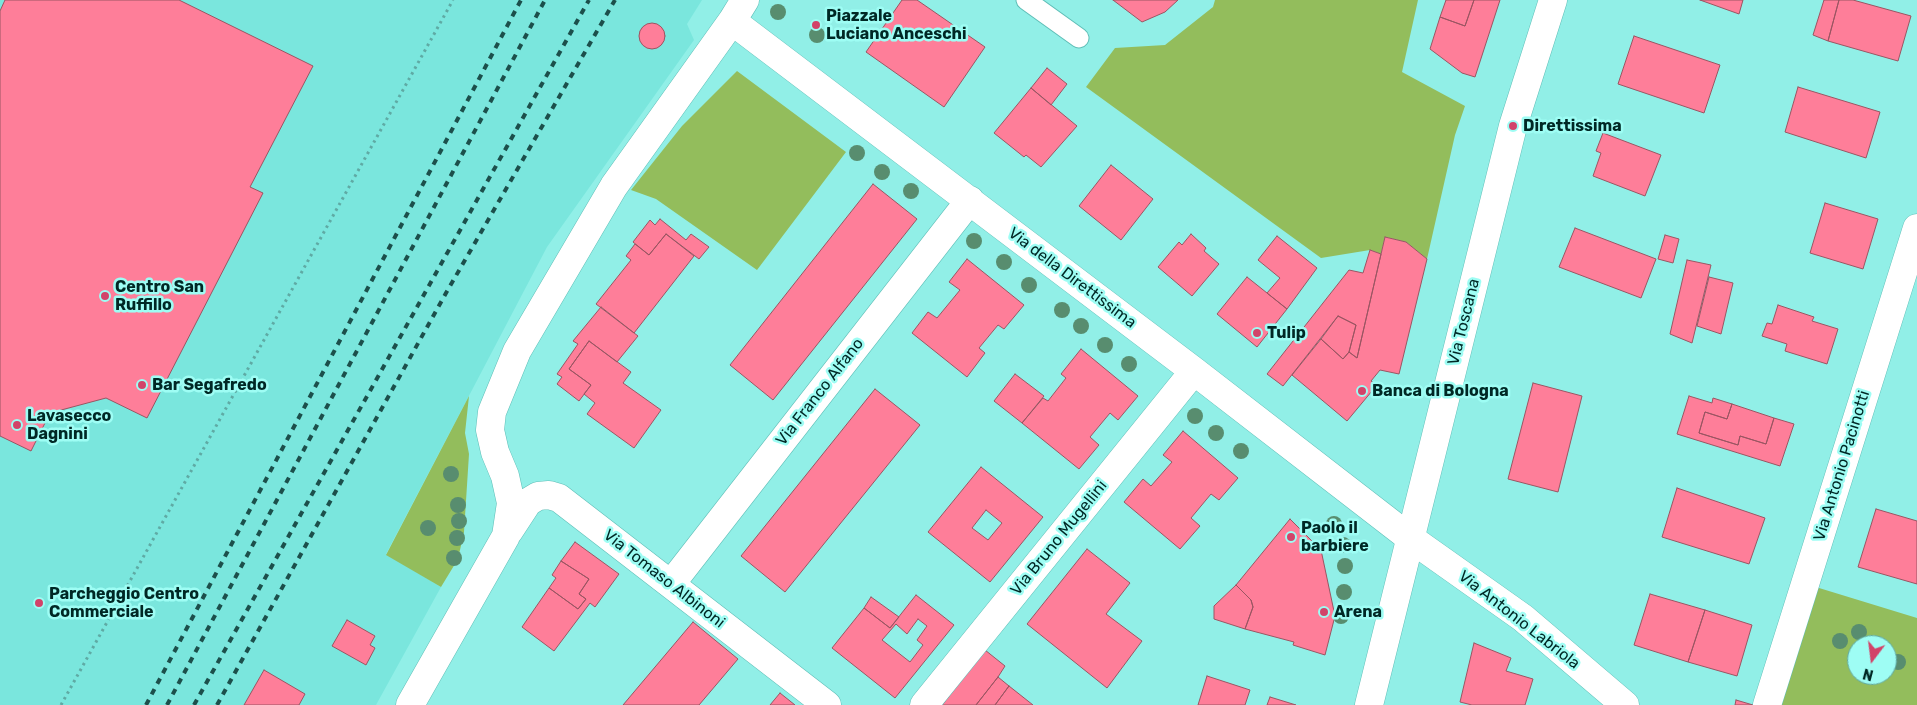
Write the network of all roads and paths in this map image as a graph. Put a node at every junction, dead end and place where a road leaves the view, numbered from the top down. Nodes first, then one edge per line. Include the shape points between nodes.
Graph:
1 (453, 0) edge
2 (1026, 0) edge
3 (1553, 0) edge
4 (738, 11) edge
5 (1079, 38) dead end
6 (970, 200) junction
7 (1917, 228) edge
8 (1194, 371) junction
9 (506, 536) junction
10 (1410, 538) junction
11 (671, 584) junction
12 (61, 705) edge
13 (410, 705) edge
14 (827, 705) edge
15 (924, 705) edge
16 (1369, 705) edge
17 (1625, 705) edge
18 (1768, 705) edge

1 - 12 path
2 - 5 lane
3 - 10 street, Via Toscana via 1513,126
4 - 6 street, Via della Direttissima
4 - 9 street via 614,186 517,351 492,412 490,430 512,503
6 - 8 street, Via della Direttissima
6 - 11 street, Via Franco Alfano
7 - 18 street, Via Antonio Pacinotti
8 - 10 street, Via della Direttissima
8 - 15 street, Via Bruno Mugellini
9 - 11 street, Via Tomaso Albinoni via 528,502 538,496 549,495 559,498
9 - 13 street
10 - 16 street, Via Toscana
10 - 17 street, Via Antonio Labriola via 1522,618
11 - 14 street, Via Tomaso Albinoni

